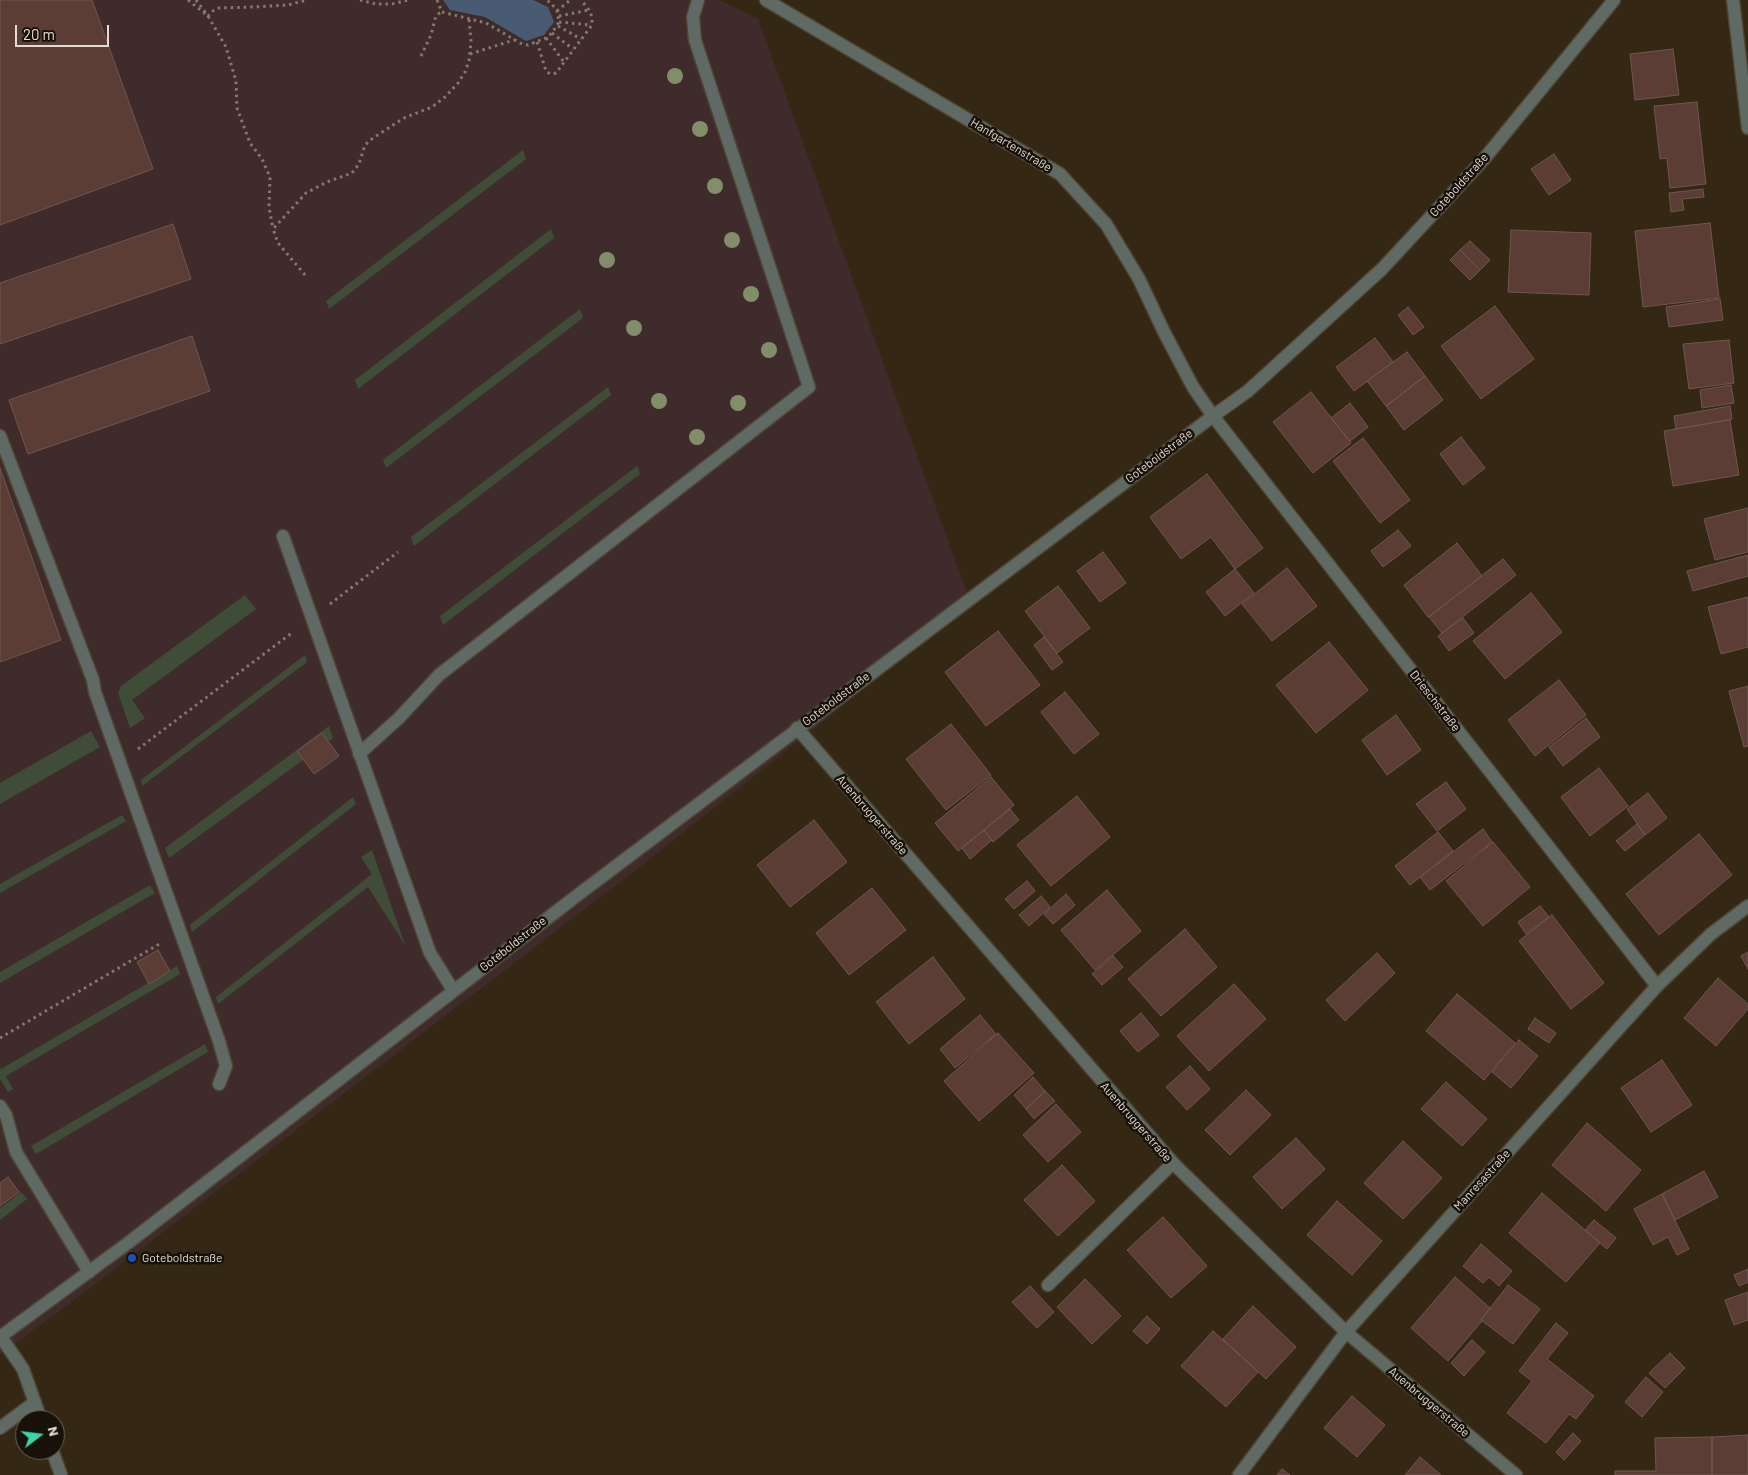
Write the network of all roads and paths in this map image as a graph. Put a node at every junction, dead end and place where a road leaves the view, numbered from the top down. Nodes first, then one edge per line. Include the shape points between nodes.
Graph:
1 (188, 0) edge
2 (196, 0) edge
3 (307, 0) edge
4 (360, 0) edge
5 (408, 0) edge
6 (437, 0) edge
7 (546, 0) edge
8 (570, 0) edge
9 (581, 0) edge
10 (698, 0) edge
11 (766, 0) edge
12 (1614, 0) edge
13 (1733, 0) edge
14 (589, 10) junction
15 (557, 11) junction
16 (442, 12) junction
17 (208, 16) junction
18 (559, 16) junction
19 (469, 19) junction
20 (558, 24) junction
21 (592, 25) junction
22 (552, 33) junction
23 (546, 38) junction
24 (515, 39) junction
25 (581, 39) junction
26 (537, 42) junction
27 (573, 49) junction
28 (470, 54) junction
29 (421, 56) dead end
30 (564, 62) junction
31 (1748, 128) edge
32 (273, 229) junction
33 (305, 275) dead end
34 (1213, 416) junction
35 (0, 436) edge
36 (283, 536) dead end
37 (398, 552) dead end
38 (312, 618) junction
39 (797, 728) junction
40 (134, 753) dead end
41 (359, 754) junction
42 (1748, 906) edge
43 (180, 932) junction
44 (1657, 986) junction
45 (453, 990) junction
46 (0, 1038) edge
47 (219, 1084) dead end
48 (0, 1106) edge
49 (1173, 1163) junction
50 (89, 1272) junction
51 (1048, 1285) dead end
52 (1346, 1332) junction
53 (0, 1337) edge
54 (35, 1402) junction
55 (38, 1410) edge
56 (0, 1428) edge
57 (56, 1460) edge
58 (61, 1475) edge
59 (1239, 1475) edge
60 (1516, 1475) edge

1 - 17 path
2 - 17 path
3 - 17 path via 288,5 219,8
4 - 5 path via 392,4
6 - 16 path
7 - 15 path
8 - 15 path
9 - 14 path
10 - 41 street via 693,18 695,40 809,387 439,675
11 - 34 street, Hanfgartenstraße via 1060,174 1106,224 1139,279 1193,387
12 - 34 street, Goteboldstraße via 1484,159 1382,269 1248,391
13 - 31 street
14 - 18 path
14 - 21 path
15 - 18 path
16 - 19 path
16 - 29 path via 435,19
17 - 32 path via 226,47 235,75 237,108 250,143 270,177 269,207
18 - 20 path
19 - 24 path via 486,23
19 - 28 path
20 - 21 path
20 - 22 path
20 - 25 path
21 - 25 path
22 - 23 path
22 - 27 path
23 - 26 path
23 - 30 path
24 - 26 path via 528,45
24 - 28 path
25 - 27 path
26 - 30 path via 546,71 550,74 556,73
27 - 30 path
28 - 32 path via 465,72 445,97 373,138 352,173 306,193
32 - 33 path via 278,243
34 - 39 street, Goteboldstraße
34 - 44 street, Drieschstraße
35 - 43 street via 94,680 94,692
36 - 38 street
37 - 38 path
38 - 40 path
38 - 41 street
39 - 45 street, Goteboldstraße
39 - 49 street, Auenbruggerstraße
41 - 45 street via 430,953
42 - 44 street, Manresastraße via 1711,934
43 - 46 path
43 - 47 street via 226,1066
44 - 52 street, Manresastraße
45 - 50 street, Goteboldstraße
48 - 50 street via 6,1115 16,1152
49 - 51 street
49 - 52 street, Auenbruggerstraße
50 - 53 street, Goteboldstraße
52 - 59 street, Manresastraße
52 - 60 street, Auenbruggerstraße
53 - 54 street via 23,1369
54 - 55 street
54 - 56 street
57 - 58 street

